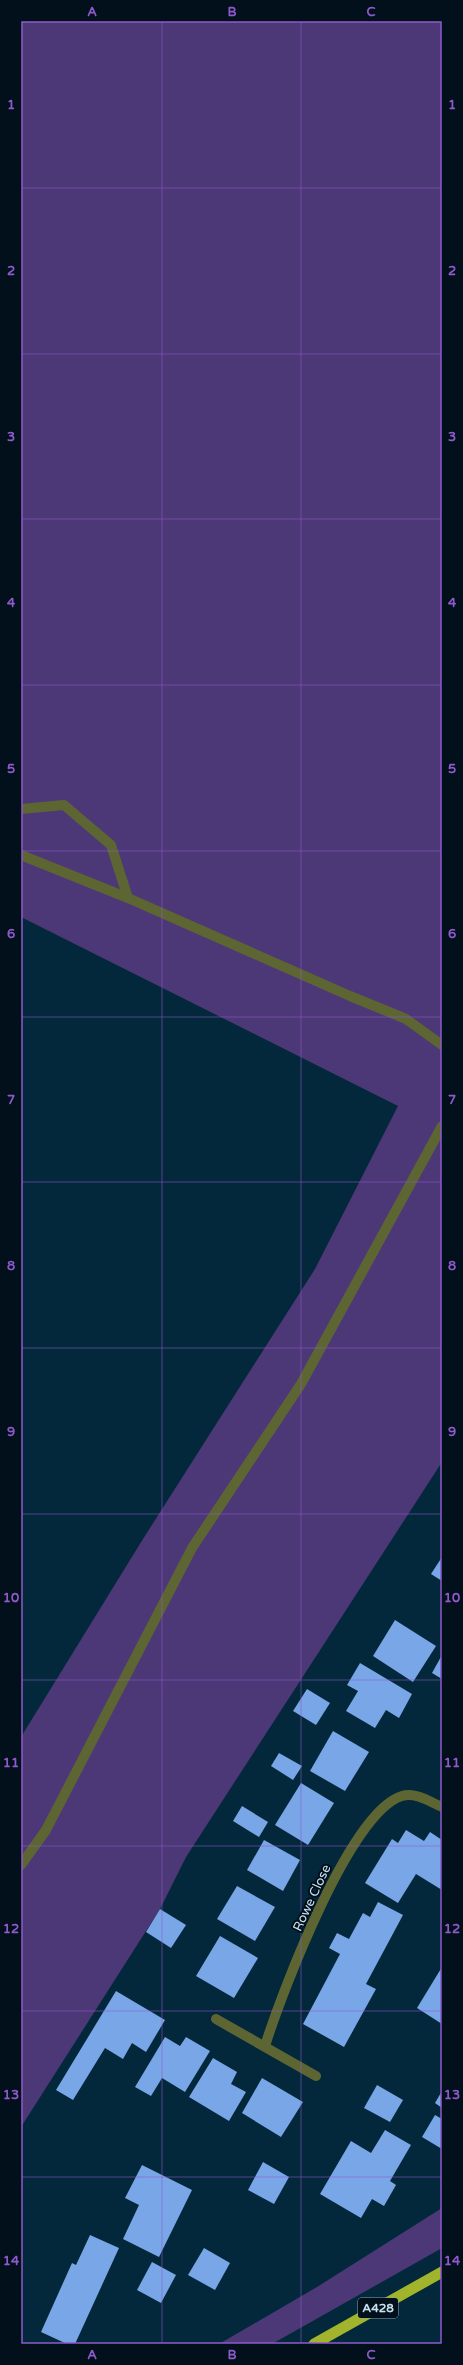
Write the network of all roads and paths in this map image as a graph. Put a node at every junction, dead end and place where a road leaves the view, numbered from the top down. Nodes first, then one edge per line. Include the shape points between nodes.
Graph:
1 (21, 809) edge
2 (21, 855) edge
3 (128, 898) junction
4 (442, 1045) edge
5 (442, 1126) edge
6 (442, 1807) edge
7 (21, 1865) edge
8 (216, 2019) dead end
9 (265, 2046) junction
10 (316, 2076) dead end
11 (442, 2272) edge
12 (314, 2344) edge

1 - 3 street via 64,805 111,844
2 - 3 street
3 - 4 street via 406,1019
5 - 7 street via 301,1384 192,1548 46,1830
6 - 9 street, Rowe Close via 419,1796 402,1796 387,1805 369,1824 334,1876 286,1986
8 - 9 street
9 - 10 street
11 - 12 highway, A428

